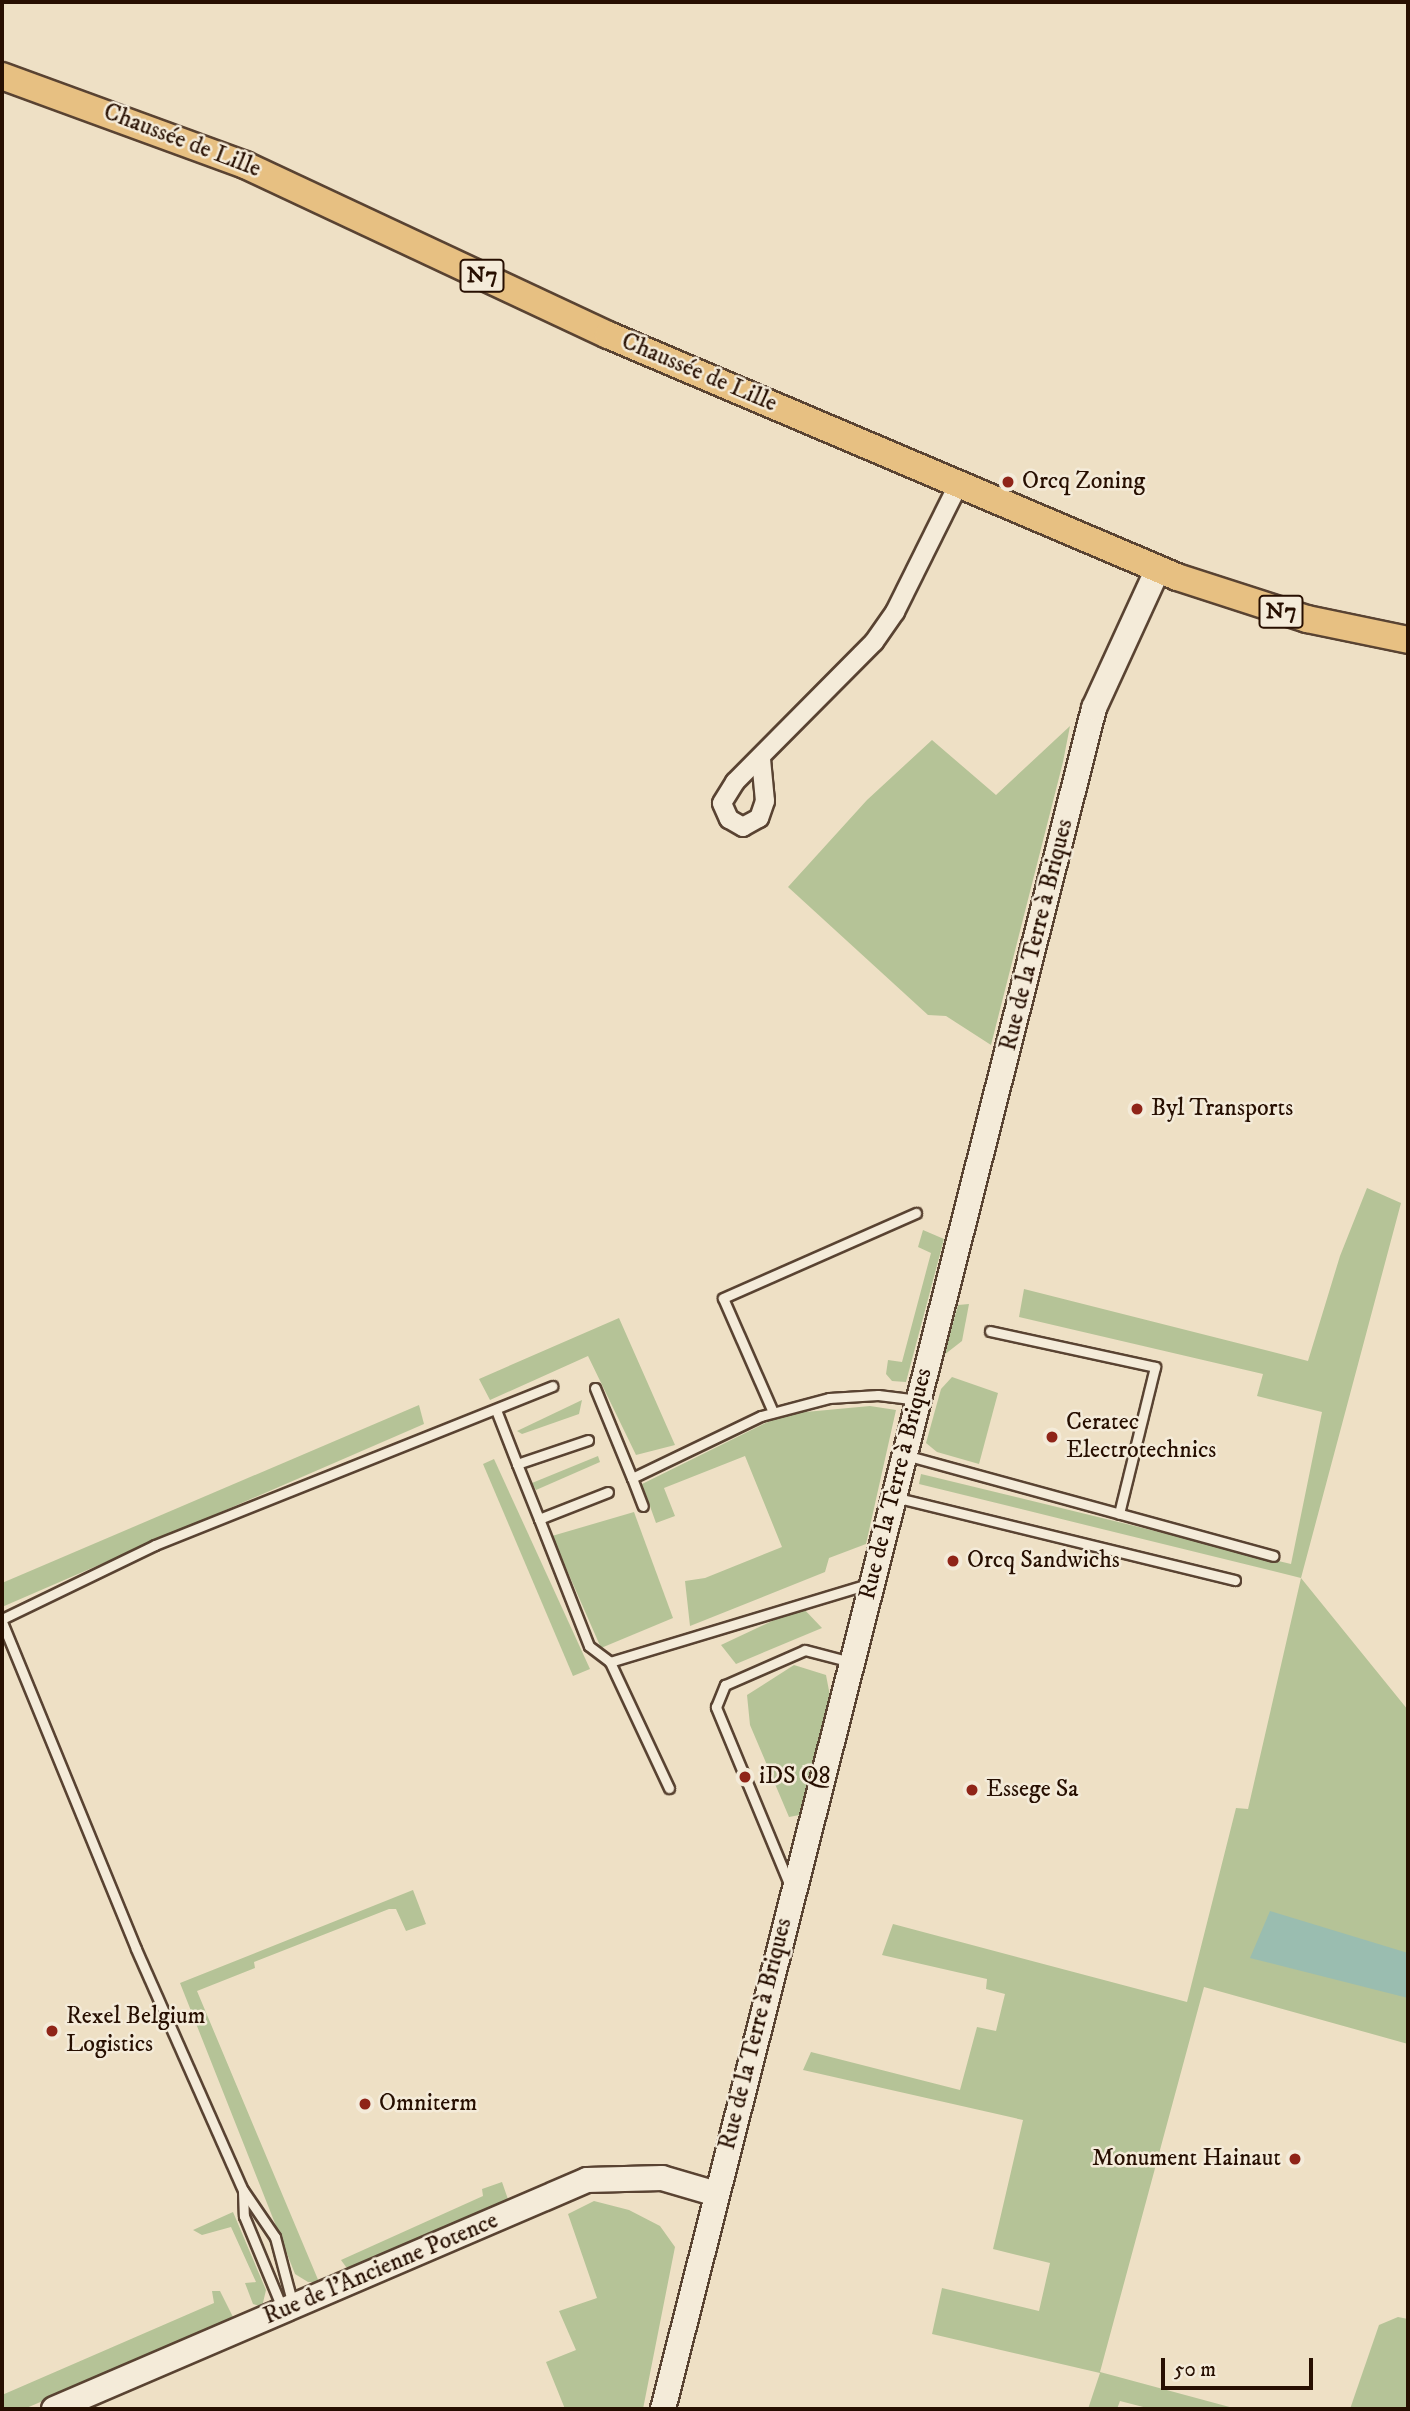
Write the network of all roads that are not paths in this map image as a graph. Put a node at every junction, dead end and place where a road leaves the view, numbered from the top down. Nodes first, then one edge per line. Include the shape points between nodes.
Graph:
1 (2, 76) edge
2 (959, 483) junction
3 (1158, 569) junction
4 (1408, 640) edge
5 (761, 759) dead end
6 (916, 1213) dead end
7 (990, 1331) dead end
8 (552, 1386) dead end
9 (595, 1388) dead end
10 (917, 1401) junction
11 (496, 1410) junction
12 (773, 1412) junction
13 (588, 1440) dead end
14 (904, 1455) junction
15 (517, 1464) junction
16 (632, 1478) junction
17 (608, 1492) dead end
18 (893, 1497) junction
19 (643, 1506) dead end
20 (1119, 1514) junction
21 (539, 1519) junction
22 (1273, 1556) dead end
23 (1235, 1580) dead end
24 (870, 1584) junction
25 (2, 1620) edge
26 (610, 1662) junction
27 (850, 1662) junction
28 (669, 1788) dead end
29 (792, 1891) junction
30 (243, 2190) junction
31 (717, 2194) junction
32 (289, 2309) junction
33 (54, 2409) edge
34 (663, 2409) edge

1 - 2 main road, Chaussée de Lille / N7 via 245,165 608,335
2 - 3 main road, Chaussée de Lille / N7
2 - 5 street via 895,612 874,642
3 - 4 main road, Chaussée de Lille / N7 via 1258,606
3 - 10 main road, Rue de la Terre à Briques via 1094,708
6 - 12 lane via 723,1297
7 - 20 lane via 1155,1367
8 - 11 lane
9 - 16 lane
10 - 12 lane via 878,1395 841,1397
10 - 14 main road, Rue de la Terre à Briques
11 - 15 lane
11 - 25 lane via 155,1545
12 - 16 lane via 743,1421
13 - 15 lane
14 - 18 main road, Rue de la Terre à Briques
14 - 20 lane
15 - 21 lane
16 - 19 lane
17 - 21 lane
18 - 23 lane
18 - 24 main road, Rue de la Terre à Briques
20 - 22 lane
21 - 26 lane via 589,1646
24 - 26 lane
24 - 27 main road, Rue de la Terre à Briques
25 - 30 lane via 135,1949
26 - 28 lane
27 - 29 main road, Rue de la Terre à Briques
27 - 29 lane via 805,1650 724,1685 716,1707
29 - 31 main road, Rue de la Terre à Briques
30 - 32 lane via 244,2216
30 - 32 lane via 275,2237
31 - 32 main road, Rue de l'Ancienne Potence via 662,2178 587,2180
31 - 34 main road, Rue de la Terre à Briques
32 - 33 main road, Rue de l'Ancienne Potence

